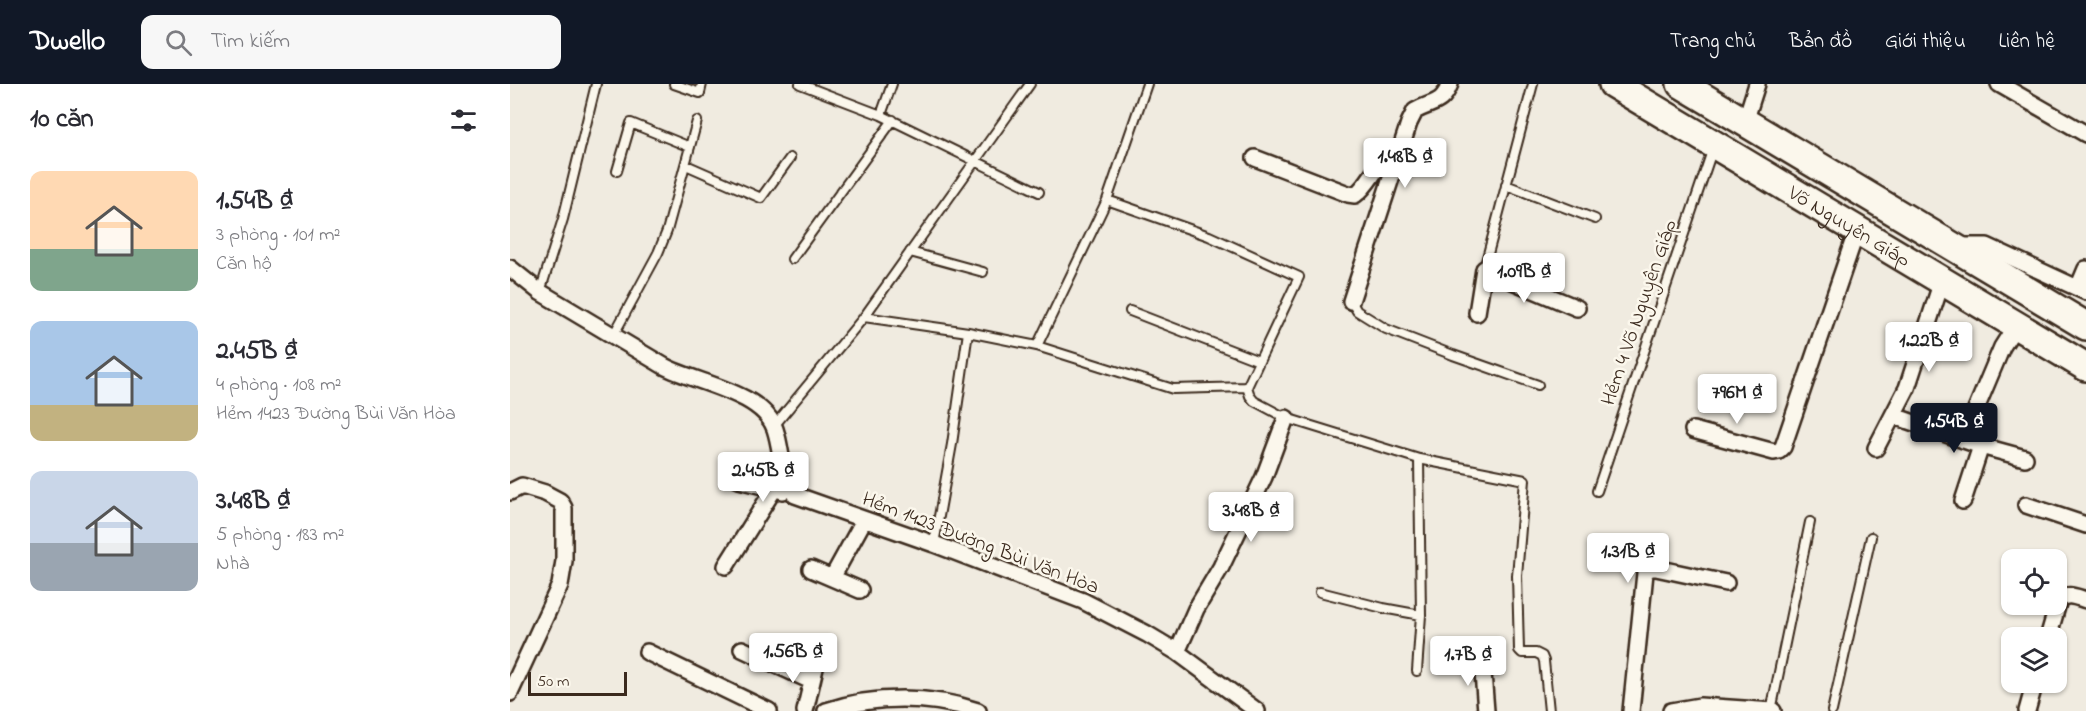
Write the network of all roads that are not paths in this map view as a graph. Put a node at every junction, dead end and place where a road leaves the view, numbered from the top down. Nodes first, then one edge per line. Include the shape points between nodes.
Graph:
1 (596, 84) edge
2 (674, 84) edge
3 (702, 84) edge
4 (800, 84) edge
5 (892, 84) edge
6 (1030, 84) edge
7 (1147, 84) edge
8 (1450, 84) edge
9 (1533, 84) edge
10 (1613, 84) edge
11 (1681, 84) edge
12 (1757, 84) edge
13 (1999, 84) edge
14 (881, 115) junction
15 (892, 120) junction
16 (697, 121) dead end
17 (1745, 122) junction
18 (2086, 134) edge
19 (1714, 145) junction
20 (690, 147) junction
21 (1399, 151) junction
22 (790, 158) dead end
23 (1255, 158) dead end
24 (975, 160) junction
25 (686, 165) junction
26 (617, 171) dead end
27 (1506, 185) junction
28 (1039, 192) dead end
29 (1107, 200) junction
30 (1595, 219) dead end
31 (1857, 230) junction
32 (1953, 246) junction
33 (910, 252) junction
34 (792, 259) dead end
35 (510, 268) edge
36 (1484, 269) junction
37 (2086, 269) edge
38 (982, 272) dead end
39 (1942, 281) junction
40 (2082, 290) edge
41 (540, 292) junction
42 (1351, 301) joint
43 (1577, 308) dead end
44 (1130, 311) dead end
45 (1477, 313) dead end
46 (864, 317) junction
47 (2016, 326) junction
48 (2086, 326) edge
49 (968, 332) junction
50 (613, 337) junction
51 (1037, 346) junction
52 (1258, 361) junction
53 (2086, 367) edge
54 (1538, 385) dead end
55 (1247, 387) junction
56 (1894, 416) junction
57 (1286, 418) junction
58 (774, 426) junction
59 (1693, 430) dead end
60 (1963, 440) junction
61 (1982, 446) junction
62 (1876, 448) dead end
63 (2025, 458) dead end
64 (1419, 459) junction
65 (739, 480) dead end
66 (774, 489) junction
67 (1597, 491) dead end
68 (510, 492) edge
69 (795, 495) junction
70 (1963, 501) dead end
71 (2026, 505) dead end
72 (864, 520) junction
73 (1810, 522) dead end
74 (2086, 525) edge
75 (1871, 537) dead end
76 (934, 544) junction
77 (726, 566) dead end
78 (811, 569) dead end
79 (832, 578) junction
80 (1726, 584) dead end
81 (860, 590) dead end
82 (1320, 592) dead end
83 (2086, 600) edge
84 (1421, 615) junction
85 (2051, 627) edge
86 (742, 649) dead end
87 (647, 652) dead end
88 (1177, 652) junction
89 (1482, 660) dead end
90 (816, 664) dead end
91 (1417, 671) dead end
92 (811, 681) junction
93 (510, 693) edge
94 (2032, 693) edge
95 (769, 711) edge
96 (805, 711) edge
97 (826, 711) edge
98 (978, 711) edge
99 (1257, 711) edge
100 (1486, 711) edge
101 (1549, 711) edge
102 (1631, 711) edge
103 (1671, 711) edge
104 (1772, 711) edge
105 (1832, 711) edge
106 (2027, 711) edge

1 - 41 lane via 563,219
2 - 3 lane via 700,93
4 - 14 lane
5 - 14 lane
6 - 24 lane
7 - 29 lane
8 - 21 street via 1439,102 1415,111
9 - 27 lane
10 - 19 highway, Võ Nguyên Giáp
11 - 17 highway, Võ Nguyên Giáp
12 - 17 street
13 - 18 street
14 - 15 lane
15 - 24 lane
15 - 34 lane
16 - 20 lane
17 - 32 highway, Võ Nguyên Giáp
19 - 31 highway, Võ Nguyên Giáp
19 - 67 lane, Hẻm 4 Võ Nguyên Giáp
20 - 25 lane
20 - 26 lane via 631,123
21 - 23 street via 1383,160 1356,195
21 - 42 street
22 - 25 lane via 761,198
24 - 28 lane
24 - 33 lane
25 - 50 lane via 658,253
27 - 30 lane
27 - 36 lane
29 - 51 lane
29 - 52 lane via 1209,236 1299,277
31 - 39 highway, Võ Nguyên Giáp
31 - 59 street via 1783,447 1774,452
32 - 40 street via 1987,246
32 - 48 highway, Võ Nguyên Giáp
33 - 38 lane
33 - 46 lane
35 - 41 street
36 - 43 street
36 - 45 street
37 - 40 street
39 - 47 highway, Võ Nguyên Giáp
39 - 56 street
41 - 50 street
42 - 54 lane via 1356,311 1386,329
44 - 52 lane
46 - 49 lane
46 - 58 lane
47 - 53 highway, Võ Nguyên Giáp
47 - 60 street via 2002,347
49 - 51 lane
49 - 76 lane
50 - 58 street via 678,374 746,398
51 - 55 lane via 1173,389
52 - 55 lane
55 - 57 lane via 1254,401
56 - 60 street
56 - 62 street
57 - 64 lane
57 - 88 street via 1264,477
58 - 69 street via 783,472
60 - 61 street
61 - 63 street
61 - 70 street
64 - 84 lane
64 - 101 lane via 1525,480 1517,576 1519,650 1542,656
65 - 66 street, Hẻm 1423 Đường Bùi Văn Hòa
66 - 69 street, Hẻm 1423 Đường Bùi Văn Hòa
66 - 77 street
68 - 93 street via 522,486 545,493 560,501 565,513 563,576
69 - 72 street, Hẻm 1423 Đường Bùi Văn Hòa
71 - 74 street
72 - 76 street, Hẻm 1423 Đường Bùi Văn Hòa
72 - 79 street
73 - 104 lane
75 - 105 lane
76 - 88 street, Hẻm 1423 Đường Bùi Văn Hòa via 1083,601
78 - 79 street
79 - 81 street
80 - 102 street via 1656,568 1645,573
82 - 84 lane
83 - 85 street via 2062,596
84 - 91 lane
86 - 92 street
87 - 95 street
88 - 99 street, Hẻm 1423 Đường Bùi Văn Hòa
89 - 100 street
90 - 92 street
92 - 96 street
94 - 106 street
97 - 98 street via 918,699
103 - 104 street via 1700,706

